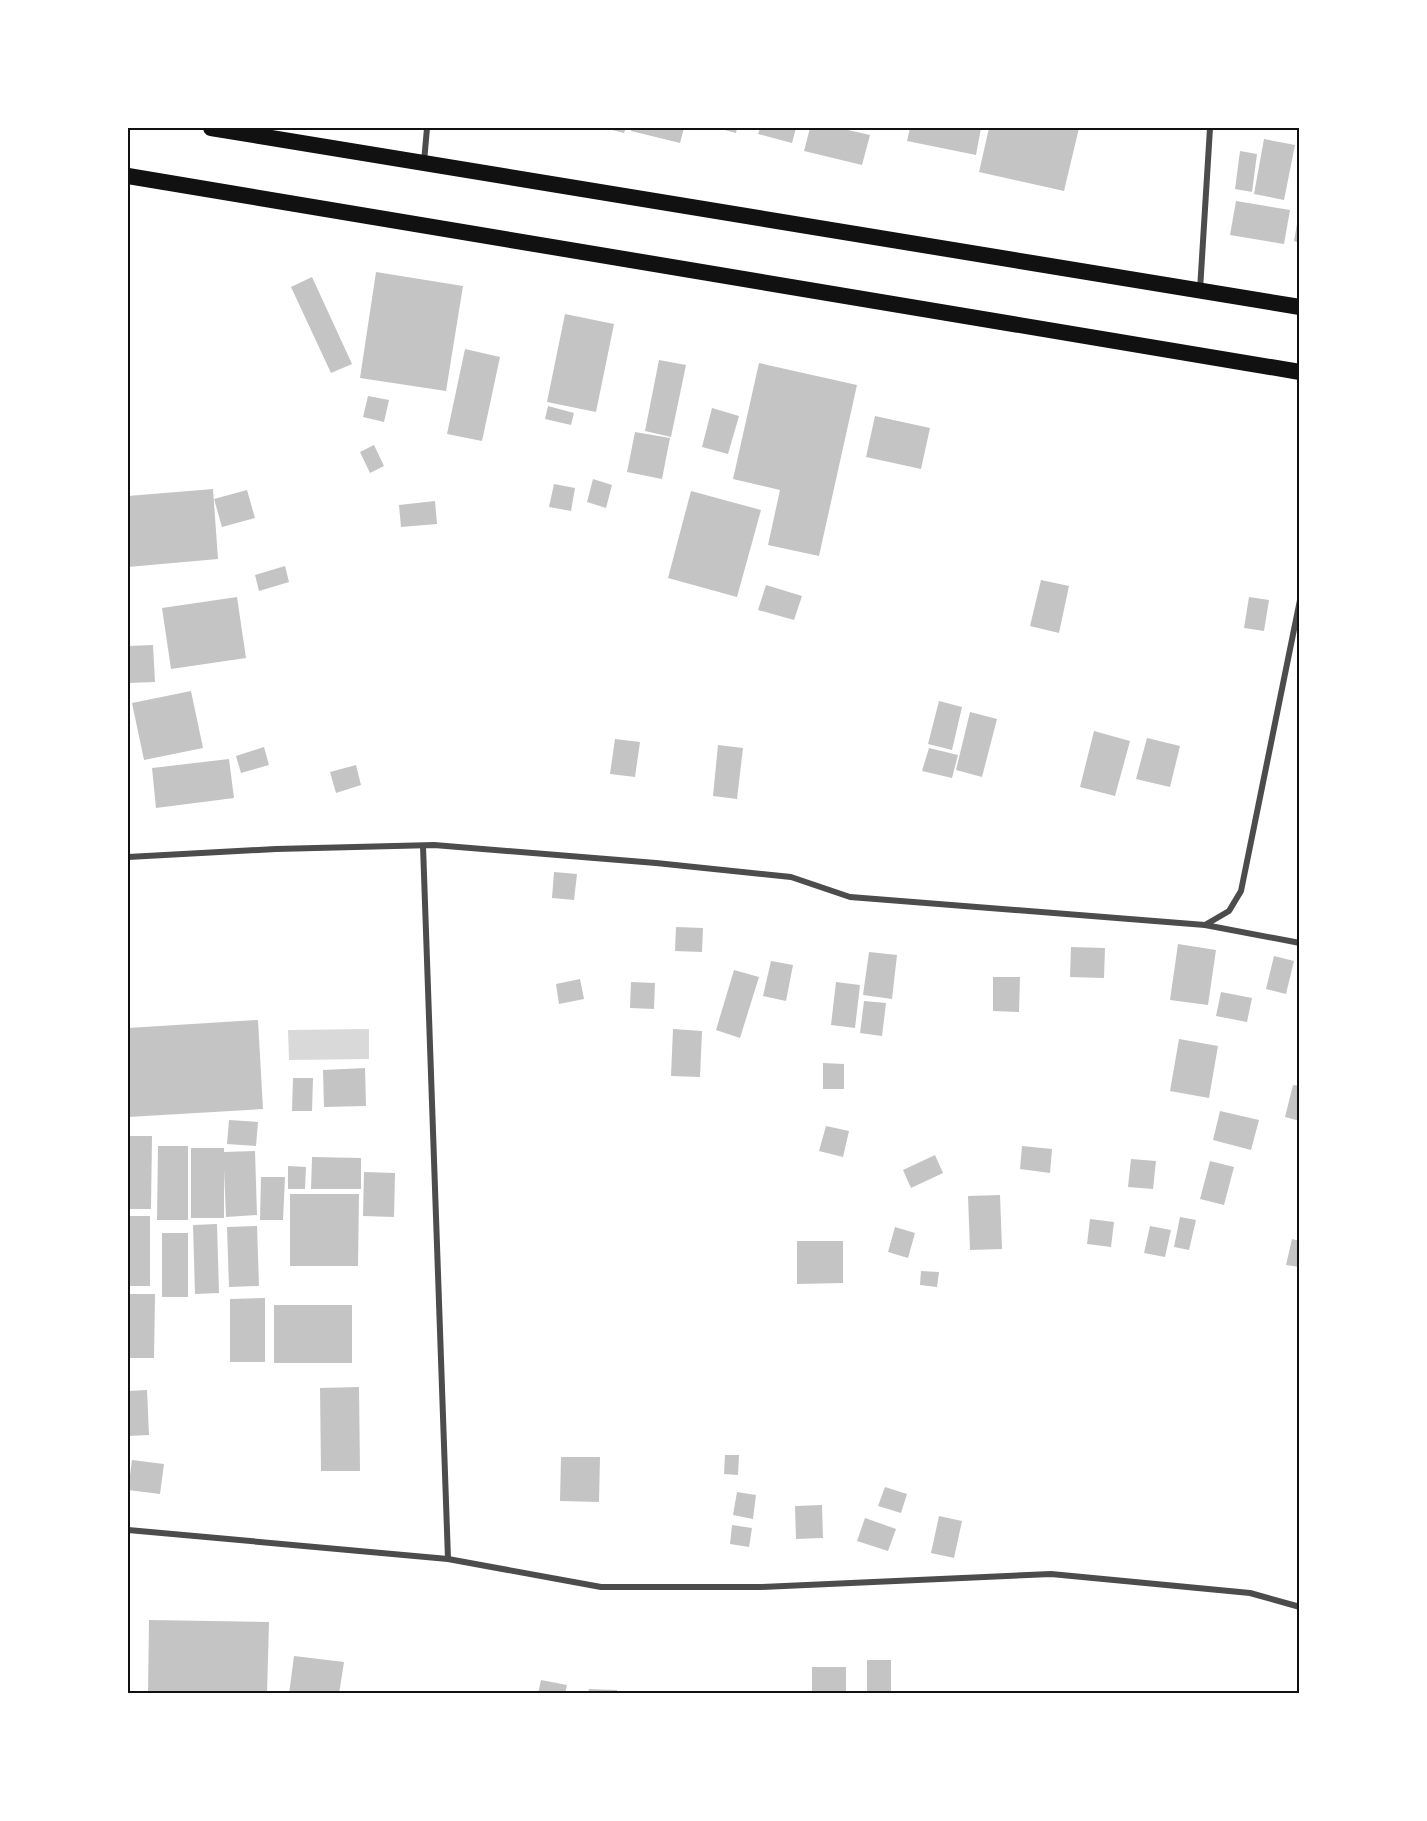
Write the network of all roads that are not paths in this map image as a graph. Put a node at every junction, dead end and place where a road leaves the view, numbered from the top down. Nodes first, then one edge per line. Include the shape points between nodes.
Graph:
1 (211, 128) edge
2 (427, 128) edge
3 (1210, 128) edge
4 (424, 163) junction
5 (128, 176) edge
6 (1200, 291) junction
7 (1299, 307) edge
8 (1299, 372) edge
9 (1299, 600) edge
10 (423, 846) junction
11 (128, 857) edge
12 (1205, 925) junction
13 (1299, 943) edge
14 (128, 1530) edge
15 (448, 1559) junction
16 (1299, 1607) edge

1 - 4 highway
2 - 4 street
3 - 6 street
4 - 6 highway
5 - 8 highway
6 - 7 highway
9 - 12 street via 1241,891 1229,911
10 - 11 street
10 - 12 street via 791,877 850,897
10 - 15 street
12 - 13 street
14 - 15 street
15 - 16 street via 601,1587 761,1587 1051,1574 1250,1593

